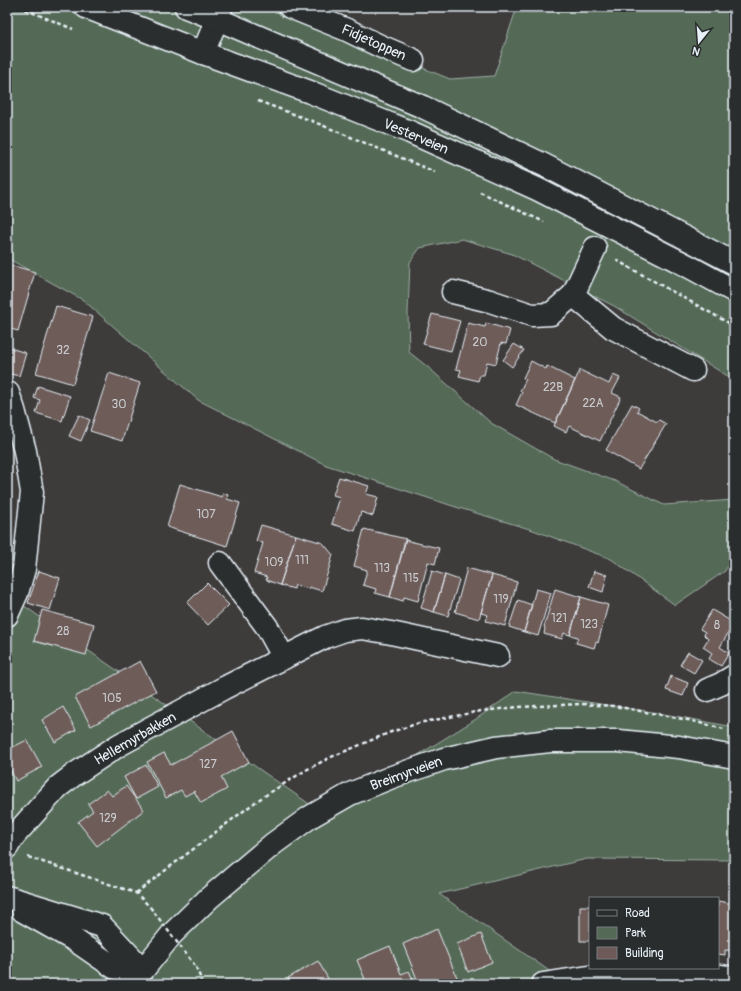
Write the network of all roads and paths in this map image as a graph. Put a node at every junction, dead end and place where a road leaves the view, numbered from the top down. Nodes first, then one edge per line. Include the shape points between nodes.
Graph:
1 (19, 7) edge
2 (86, 7) edge
3 (186, 7) edge
4 (290, 7) edge
5 (219, 13) edge
6 (78, 31) dead end
7 (203, 53) junction
8 (413, 60) dead end
9 (254, 99) dead end
10 (442, 175) dead end
11 (478, 191) dead end
12 (549, 224) dead end
13 (595, 248) joint
14 (734, 263) edge
15 (734, 291) edge
16 (453, 292) dead end
17 (574, 295) junction
18 (734, 326) edge
19 (693, 370) dead end
20 (8, 393) edge
21 (220, 563) dead end
22 (7, 614) edge
23 (498, 656) dead end
24 (284, 658) junction
25 (734, 676) edge
26 (707, 690) dead end
27 (734, 757) edge
28 (17, 852) edge
29 (7, 897) edge
30 (7, 902) edge
31 (143, 977) edge
32 (734, 978) edge
33 (125, 984) edge
34 (201, 984) edge
35 (543, 984) edge

1 - 6 path
2 - 7 main road, Vesterveien
3 - 5 main road, Vesterveien
4 - 8 main road, Fidjetoppen
5 - 7 main road
5 - 14 main road, Vesterveien via 544,165
7 - 15 main road, Vesterveien via 410,132 537,188
9 - 10 path
11 - 12 path
13 - 17 main road
13 - 18 path
16 - 17 main road via 532,315 551,314
17 - 19 main road via 613,328
20 - 22 main road via 25,451 32,492 24,569
21 - 24 main road via 267,627
23 - 24 main road, Hellemyrbakken via 362,628 345,630 325,637
24 - 28 main road, Hellemyrbakken via 119,745 75,774 58,787 14,836
25 - 26 main road
27 - 31 main road, Breimyrveien via 679,747 618,741 550,741 496,747 444,759 392,777 350,794 310,817 273,844 209,898 172,934
28 - 34 path, bridge via 136,893 150,907 196,967
29 - 31 main road via 102,926
30 - 31 main road via 76,941 115,968
31 - 33 main road, Breimyrveien
32 - 35 main road via 698,973 640,973 595,976

